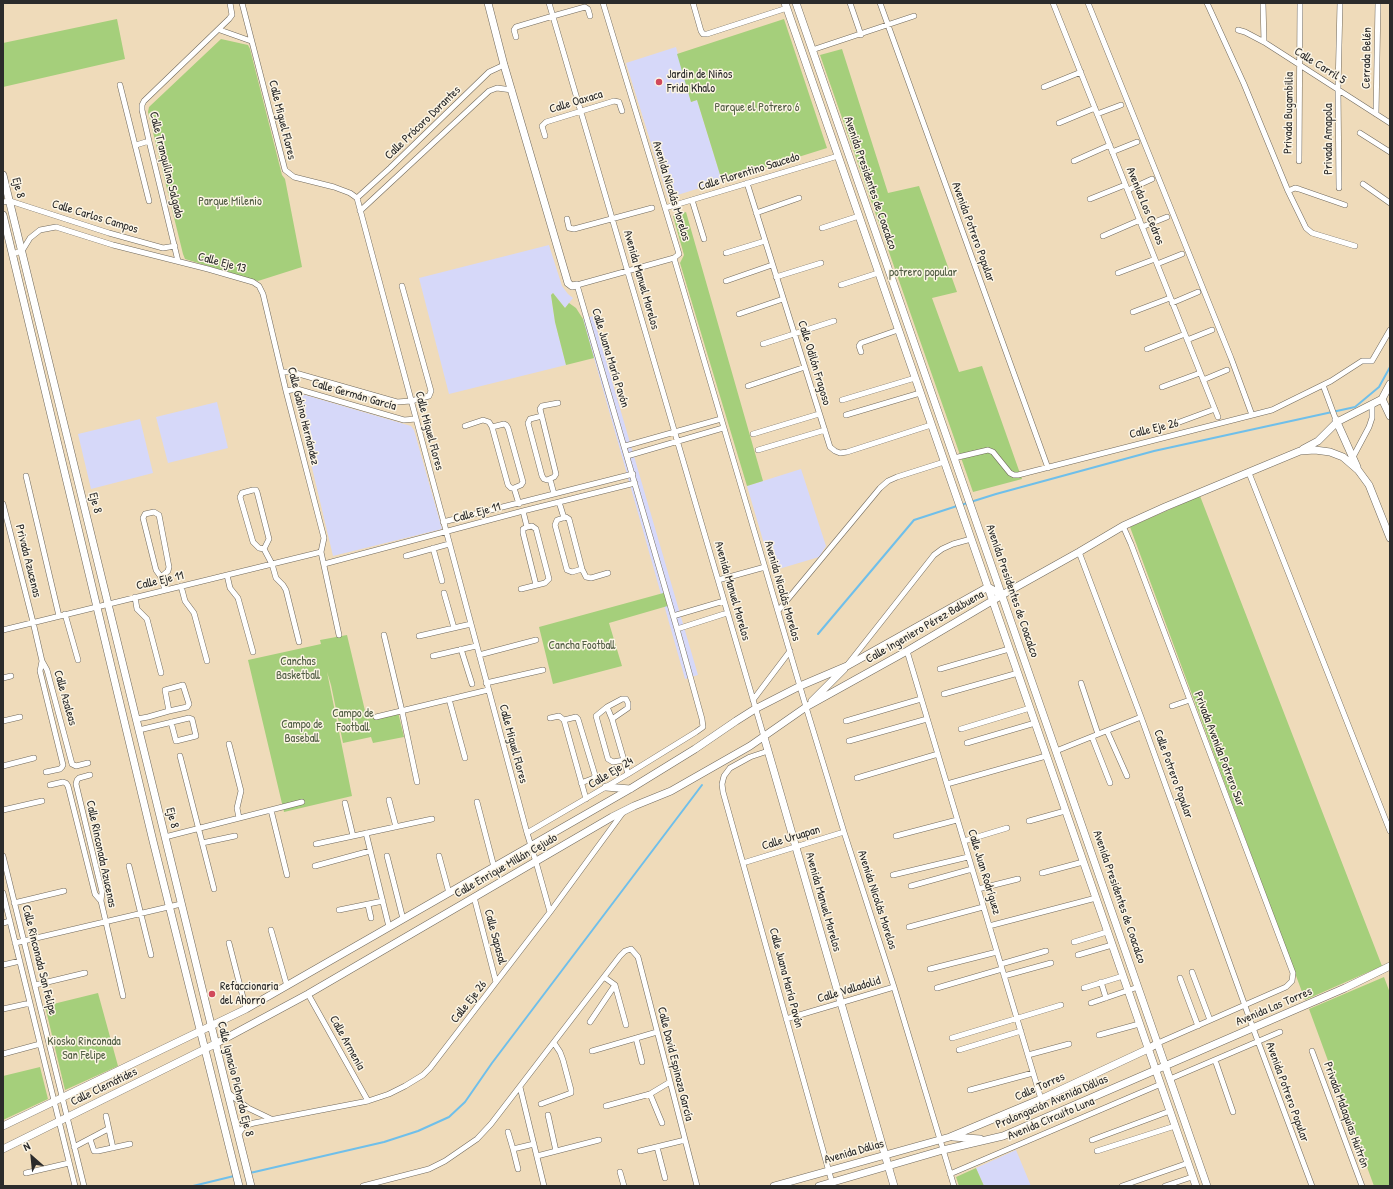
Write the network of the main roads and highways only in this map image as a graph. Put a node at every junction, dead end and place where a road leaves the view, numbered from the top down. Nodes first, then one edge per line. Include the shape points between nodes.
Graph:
1 (488, 3) edge
2 (796, 3) edge
3 (786, 6) edge
4 (825, 86) junction
5 (815, 90) junction
6 (3, 175) edge
7 (6, 202) edge
8 (3, 215) edge
9 (875, 232) junction
10 (866, 236) junction
11 (577, 285) road end
12 (1390, 384) edge
13 (1382, 399) junction
14 (937, 412) junction
15 (928, 416) junction
16 (1390, 416) edge
17 (1337, 421) junction
18 (1300, 451) junction
19 (1358, 470) junction
20 (1390, 538) edge
21 (988, 587) junction
22 (1002, 594) junction
23 (993, 601) junction
24 (847, 666) junction
25 (800, 686) joint
26 (1036, 692) junction
27 (1026, 696) junction
28 (806, 707) junction
29 (764, 737) junction
30 (606, 787) road end
31 (630, 789) junction
32 (166, 837) joint
33 (153, 841) joint
34 (1088, 843) junction
35 (1078, 846) junction
36 (1390, 966) edge
37 (211, 1026) junction
38 (200, 1032) junction
39 (1158, 1043) junction
40 (216, 1044) junction
41 (1148, 1049) junction
42 (204, 1050) junction
43 (1166, 1066) junction
44 (1156, 1070) junction
45 (3, 1126) edge
46 (950, 1137) junction
47 (939, 1139) joint
48 (986, 1140) junction
49 (3, 1149) edge
50 (943, 1150) joint
51 (885, 1155) junction
52 (888, 1166) junction
53 (238, 1183) edge
54 (833, 1184) edge
55 (251, 1186) edge
56 (774, 1186) edge
57 (819, 1186) edge
58 (894, 1186) edge
59 (1196, 1186) edge
60 (1207, 1186) edge

1 - 11 main road, Calle Juana María Pavón via 568,283 572,286
2 - 4 main road, Avenida Presidentes de Coacalco
3 - 5 main road, Avenida Presidentes de Coacalco
4 - 5 main road
4 - 9 main road, Avenida Presidentes de Coacalco
5 - 10 main road, Avenida Presidentes de Coacalco
6 - 7 main road, Eje 8
7 - 32 main road, Eje 8 via 22,251
8 - 33 main road, Eje 8
9 - 10 main road
9 - 14 main road, Avenida Presidentes de Coacalco
10 - 15 main road, Avenida Presidentes de Coacalco
12 - 13 main road
13 - 16 main road
13 - 17 main road
14 - 15 main road
14 - 22 main road, Avenida Presidentes de Coacalco
15 - 21 main road, Avenida Presidentes de Coacalco
17 - 18 main road via 1318,441
17 - 19 main road
18 - 19 main road via 1330,452 1343,457
18 - 22 main road via 1122,526
19 - 20 main road via 1369,485
21 - 22 main road, Calle Ingeniero Pérez Balbuena
21 - 23 main road, Avenida Presidentes de Coacalco
21 - 24 main road, Calle Ingeniero Pérez Balbuena
22 - 23 main road, Calle Ingeniero Pérez Balbuena
22 - 26 main road, Avenida Presidentes de Coacalco
23 - 27 main road, Avenida Presidentes de Coacalco
23 - 28 main road, Calle Ingeniero Pérez Balbuena
24 - 25 main road, Calle Ingeniero Pérez Balbuena
24 - 28 main road
25 - 31 main road, Calle Enrique Millán Cejudo via 755,709
26 - 27 main road
26 - 34 main road, Avenida Presidentes de Coacalco
27 - 35 main road, Avenida Presidentes de Coacalco
28 - 29 main road, Calle Enrique Millán Cejudo
29 - 40 main road, Calle Enrique Millán Cejudo via 671,791 624,811 308,994
29 - 51 main road, Avenida Manuel Morelos
30 - 31 main road
31 - 37 main road, Calle Enrique Millán Cejudo via 287,986
32 - 37 main road, Calle Ignacio Pichardo Eje 8
33 - 38 main road, Calle Ignacio Pichardo Eje 8
34 - 35 main road
34 - 39 main road, Avenida Presidentes de Coacalco
35 - 41 main road, Avenida Presidentes de Coacalco
36 - 43 main road, Avenida Las Torres
37 - 38 main road, Calle Clemátides
37 - 40 main road, Calle Ignacio Pichardo Eje 8
38 - 42 main road, Calle Ignacio Pichardo Eje 8
38 - 45 main road, Calle Clemátides
39 - 41 main road, Calle Torres
39 - 43 main road, Avenida Presidentes de Coacalco
40 - 42 main road, Calle Clemátides
40 - 55 main road, Calle Ignacio Pichardo Eje 8
41 - 44 main road, Avenida Presidentes de Coacalco
41 - 46 main road, Calle Torres via 1041,1100
42 - 49 main road, Calle Clemátides
42 - 53 main road, Calle Ignacio Pichardo Eje 8
43 - 44 main road, Prolongación Avenida Dálias
43 - 60 main road, Avenida Presidentes de Coacalco
44 - 48 main road, Prolongación Avenida Dálias via 1003,1136
44 - 59 main road, Avenida Presidentes de Coacalco
46 - 47 main road, Calle Torres
46 - 48 main road
47 - 51 main road, Avenida Dálias
48 - 50 main road, Prolongación Avenida Dálias
50 - 52 main road, Avenida Dálias
51 - 52 main road, Avenida Manuel Morelos
51 - 56 main road, Avenida Dálias
52 - 54 main road, Avenida Dálias
52 - 58 main road, Avenida Manuel Morelos
54 - 57 main road, Avenida Dálias

